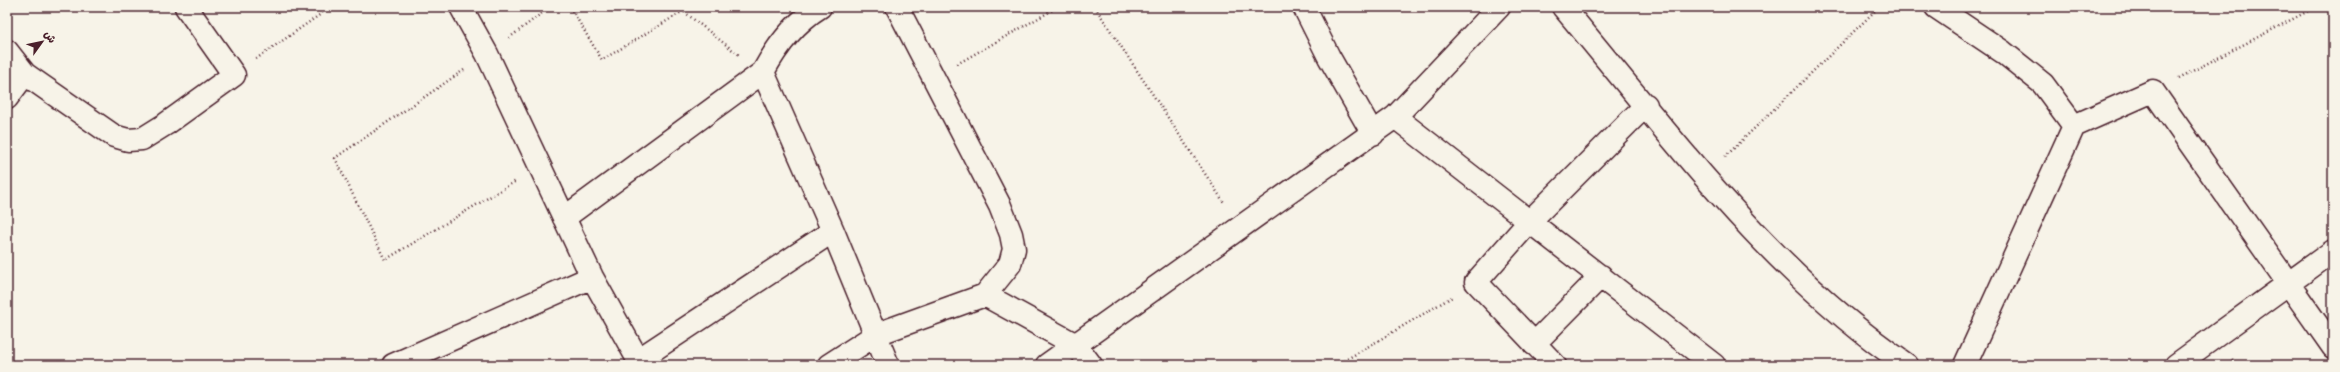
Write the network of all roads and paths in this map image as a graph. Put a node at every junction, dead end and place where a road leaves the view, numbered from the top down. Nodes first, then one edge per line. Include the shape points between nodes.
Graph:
1 (186, 7) edge
2 (331, 7) edge
3 (461, 7) edge
4 (550, 7) edge
5 (570, 7) edge
6 (678, 7) edge
7 (690, 7) edge
8 (820, 7) edge
9 (897, 7) edge
10 (1058, 7) edge
11 (1095, 7) edge
12 (1304, 7) edge
13 (1499, 7) edge
14 (1563, 7) edge
15 (1879, 7) edge
16 (1936, 7) edge
17 (2316, 7) edge
18 (682, 13) junction
19 (7, 51) edge
20 (487, 54) junction
21 (763, 72) junction
22 (26, 74) junction
23 (234, 75) junction
24 (934, 77) junction
25 (2153, 91) junction
26 (7, 98) edge
27 (1646, 105) junction
28 (1396, 117) junction
29 (2074, 126) junction
30 (1373, 134) junction
31 (540, 167) junction
32 (1705, 176) junction
33 (564, 218) junction
34 (1529, 222) junction
35 (1240, 226) junction
36 (833, 231) junction
37 (2333, 251) edge
38 (1602, 276) junction
39 (592, 277) junction
40 (1476, 282) junction
41 (2289, 284) junction
42 (985, 295) junction
43 (878, 334) junction
44 (1534, 344) junction
45 (1076, 345) junction
46 (2333, 348) edge
47 (640, 363) edge
48 (394, 365) edge
49 (829, 365) edge
50 (888, 365) edge
51 (1047, 365) edge
52 (1091, 365) edge
53 (1337, 365) edge
54 (1555, 365) edge
55 (1714, 365) edge
56 (1907, 365) edge
57 (1965, 365) edge
58 (2176, 365) edge

1 - 23 street
2 - 23 path
3 - 20 street
4 - 20 path
5 - 18 path via 602,60
6 - 18 path
7 - 18 path
8 - 21 street via 784,37
9 - 24 street
10 - 24 path
11 - 35 path
12 - 30 street
13 - 28 street
14 - 27 street
15 - 32 path
16 - 29 street via 2003,52 2043,84
17 - 25 path
18 - 21 path
19 - 22 street
20 - 31 street
20 - 31 path via 335,158 385,260
21 - 33 street
21 - 36 street
22 - 23 street via 114,136 128,140 142,139
22 - 26 street
24 - 42 street via 1000,206 1011,234 1014,249 1010,264
25 - 29 street
25 - 41 street
27 - 32 street
27 - 34 street
28 - 30 street
28 - 34 street
29 - 57 street
30 - 35 street
31 - 33 street
32 - 56 street via 1760,239 1819,296 1883,349
33 - 39 street
34 - 38 street
34 - 40 street
35 - 45 street
36 - 43 street
36 - 47 street
37 - 41 street
38 - 44 street
38 - 55 street
39 - 47 street
39 - 48 street
40 - 44 street
40 - 53 path
41 - 46 street
41 - 58 street
42 - 43 street
42 - 45 street
43 - 49 street
43 - 50 street
44 - 54 street
45 - 51 street
45 - 52 street

